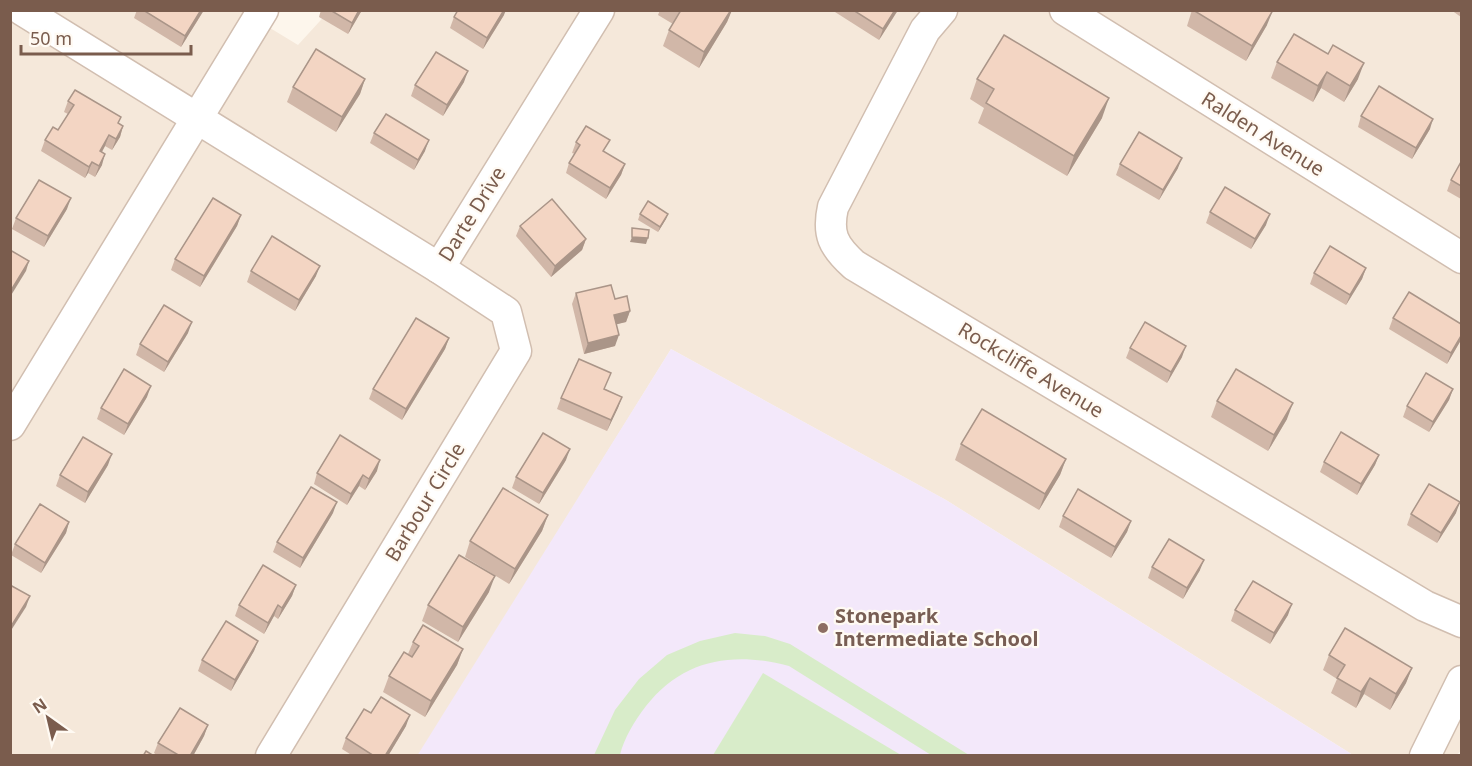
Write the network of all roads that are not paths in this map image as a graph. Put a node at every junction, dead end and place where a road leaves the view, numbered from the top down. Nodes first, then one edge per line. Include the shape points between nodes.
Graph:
1 (22, 10) edge
2 (263, 10) edge
3 (599, 10) edge
4 (942, 10) edge
5 (1065, 10) edge
6 (197, 119) junction
7 (1461, 258) edge
8 (439, 268) junction
9 (10, 425) edge
10 (1461, 622) edge
11 (1461, 681) edge
12 (271, 756) edge
13 (1425, 756) edge

1 - 6 street, Darte Drive
2 - 6 street
3 - 8 street, Darte Drive
4 - 10 street, Rockcliffe Avenue via 925,30 833,207 829,224 832,239 842,254 854,265 1425,606
5 - 7 street, Ralden Avenue
6 - 8 street, Darte Drive
6 - 9 street
8 - 12 street, Barbour Circle via 506,312 516,351
11 - 13 street

